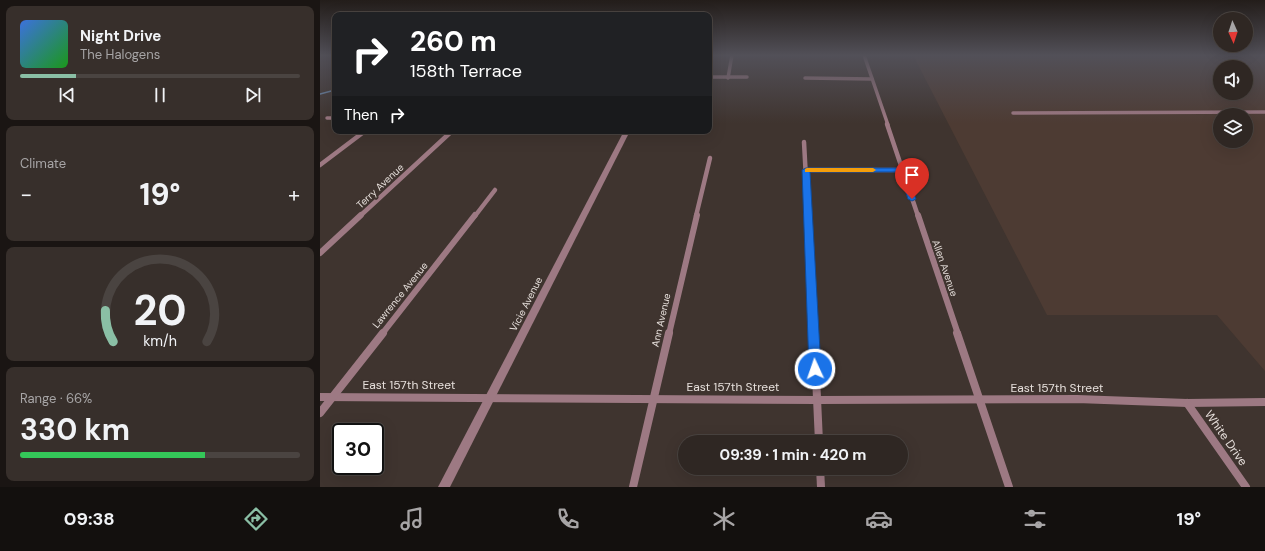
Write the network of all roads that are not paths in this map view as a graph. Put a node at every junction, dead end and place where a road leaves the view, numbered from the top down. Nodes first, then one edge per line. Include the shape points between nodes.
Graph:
1 (723, 78) edge
2 (728, 78) joint
3 (733, 78) edge
4 (805, 78) dead end
5 (872, 78) joint
6 (1265, 112) edge
7 (1013, 113) dead end
8 (327, 118) dead end
9 (332, 118) edge
10 (361, 134) edge
11 (449, 134) edge
12 (625, 134) edge
13 (804, 142) dead end
14 (710, 158) dead end
15 (320, 165) edge
16 (806, 170) junction
17 (902, 170) junction
18 (495, 190) dead end
19 (320, 253) edge
20 (320, 397) edge
21 (332, 397) junction
22 (490, 398) junction
23 (653, 399) junction
24 (817, 400) junction
25 (980, 400) junction
26 (1265, 402) edge
27 (1187, 403) junction
28 (320, 413) edge
29 (819, 435) edge
30 (820, 475) edge
31 (444, 487) edge
32 (633, 487) edge
33 (821, 487) edge
34 (1009, 487) edge
35 (1246, 487) edge

1 - 2 street
2 - 3 street
4 - 5 street
5 - 17 street, Allen Avenue
6 - 7 street
8 - 9 street
10 - 15 street
11 - 19 street, Terry Avenue
12 - 22 street, Vicie Avenue
13 - 16 street
14 - 23 street, Ann Avenue
16 - 17 street
16 - 24 street
17 - 25 street, Allen Avenue
18 - 21 street, Lawrence Avenue
20 - 21 street, East 157th Street
21 - 22 street, East 157th Street
21 - 28 street, Lawrence Avenue
22 - 23 street, East 157th Street
22 - 31 street, Vicie Avenue
23 - 24 street, East 157th Street
23 - 32 street, Ann Avenue
24 - 25 street, East 157th Street
24 - 29 street
25 - 27 street, East 157th Street via 1077,399
25 - 34 street, Allen Avenue
26 - 27 street, East 157th Street
27 - 35 street, White Drive
30 - 33 street

